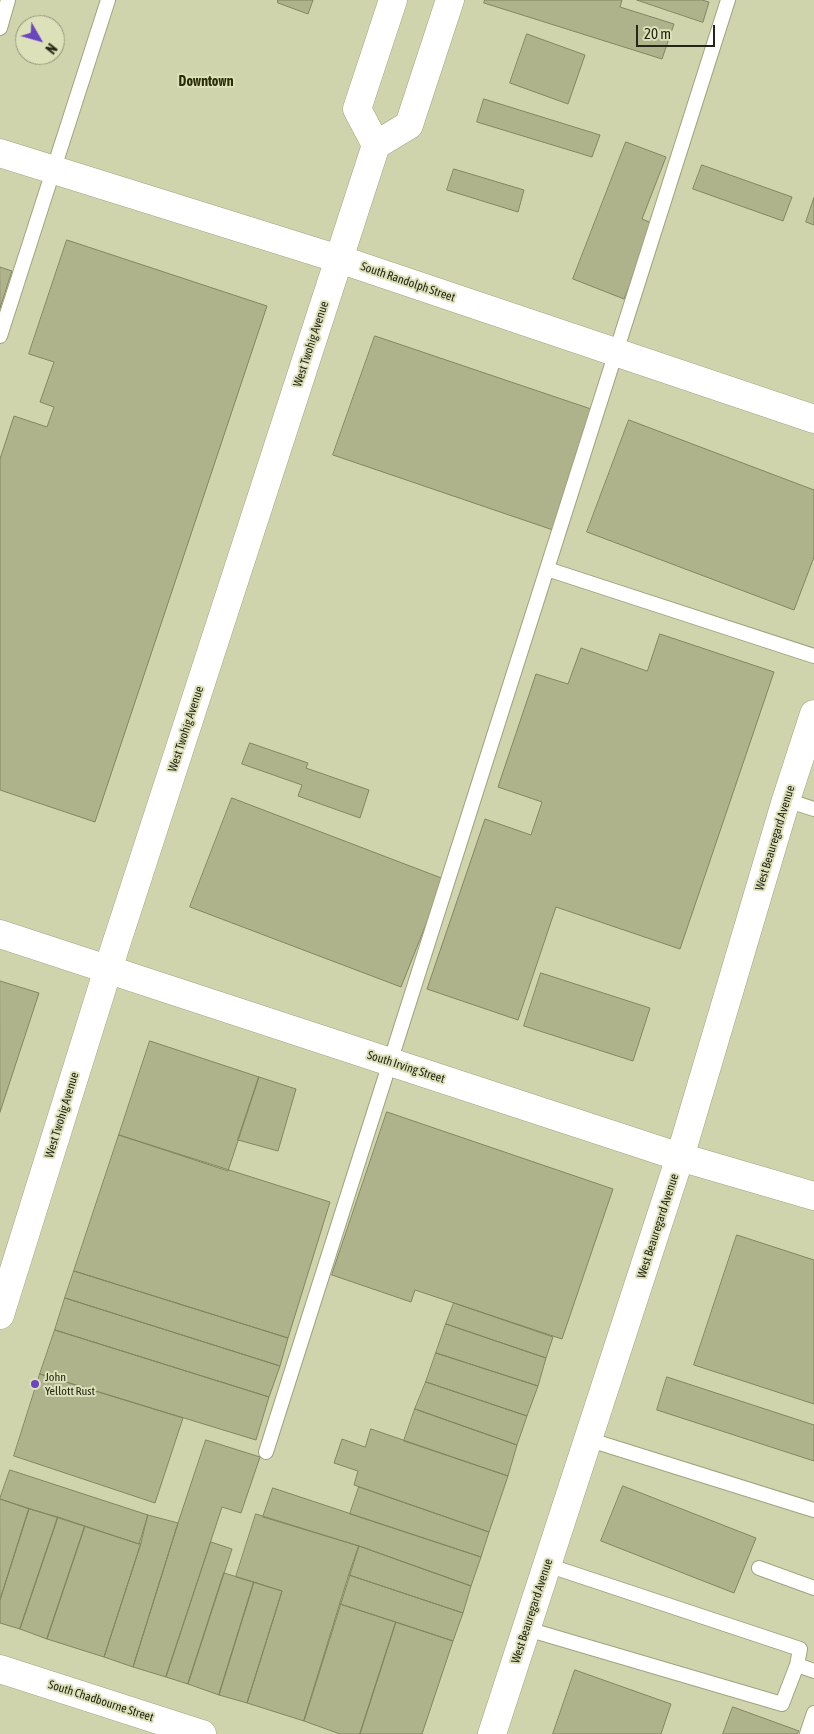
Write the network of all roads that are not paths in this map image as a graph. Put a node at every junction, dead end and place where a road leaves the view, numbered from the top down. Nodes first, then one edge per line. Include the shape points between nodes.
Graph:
1 (8, 0) edge
2 (108, 0) edge
3 (393, 0) edge
4 (450, 0) edge
5 (728, 0) edge
6 (0, 28) edge
7 (376, 145) junction
8 (0, 153) edge
9 (54, 170) junction
10 (339, 258) junction
11 (0, 336) edge
12 (616, 352) junction
13 (814, 419) edge
14 (547, 569) junction
15 (814, 656) edge
16 (814, 714) edge
17 (786, 800) junction
18 (814, 809) edge
19 (0, 934) edge
20 (108, 969) junction
21 (390, 1062) junction
22 (680, 1156) junction
23 (814, 1196) edge
24 (0, 1315) edge
25 (587, 1440) junction
26 (266, 1452) dead end
27 (814, 1510) edge
28 (547, 1565) junction
29 (758, 1568) dead end
30 (814, 1588) edge
31 (526, 1629) junction
32 (797, 1665) junction
33 (0, 1669) edge
34 (814, 1671) edge
35 (814, 1713) edge
36 (194, 1733) edge
37 (492, 1734) edge
38 (807, 1734) edge

1 - 6 lane
2 - 9 lane
3 - 7 street via 357,109
4 - 7 street via 409,125
5 - 12 lane
7 - 10 street, West Twohig Avenue
8 - 9 street, South Randolph Street
9 - 10 street, South Randolph Street
9 - 11 lane
10 - 12 street, South Randolph Street
10 - 20 street, West Twohig Avenue
12 - 13 street, South Randolph Street
12 - 14 lane
14 - 15 lane
14 - 21 lane
16 - 17 street, West Beauregard Avenue
17 - 18 lane
17 - 22 street, West Beauregard Avenue
19 - 20 street, South Irving Street
20 - 21 street, South Irving Street
20 - 24 street, West Twohig Avenue
21 - 22 street, South Irving Street
21 - 26 lane
22 - 23 street, South Irving Street
22 - 25 street, West Beauregard Avenue
25 - 27 lane
25 - 28 street, West Beauregard Avenue
28 - 31 street, West Beauregard Avenue
28 - 32 lane via 800,1649
29 - 30 lane
31 - 32 lane via 782,1704
31 - 37 street, West Beauregard Avenue
32 - 34 lane
33 - 36 street, South Chadbourne Street
35 - 38 lane

